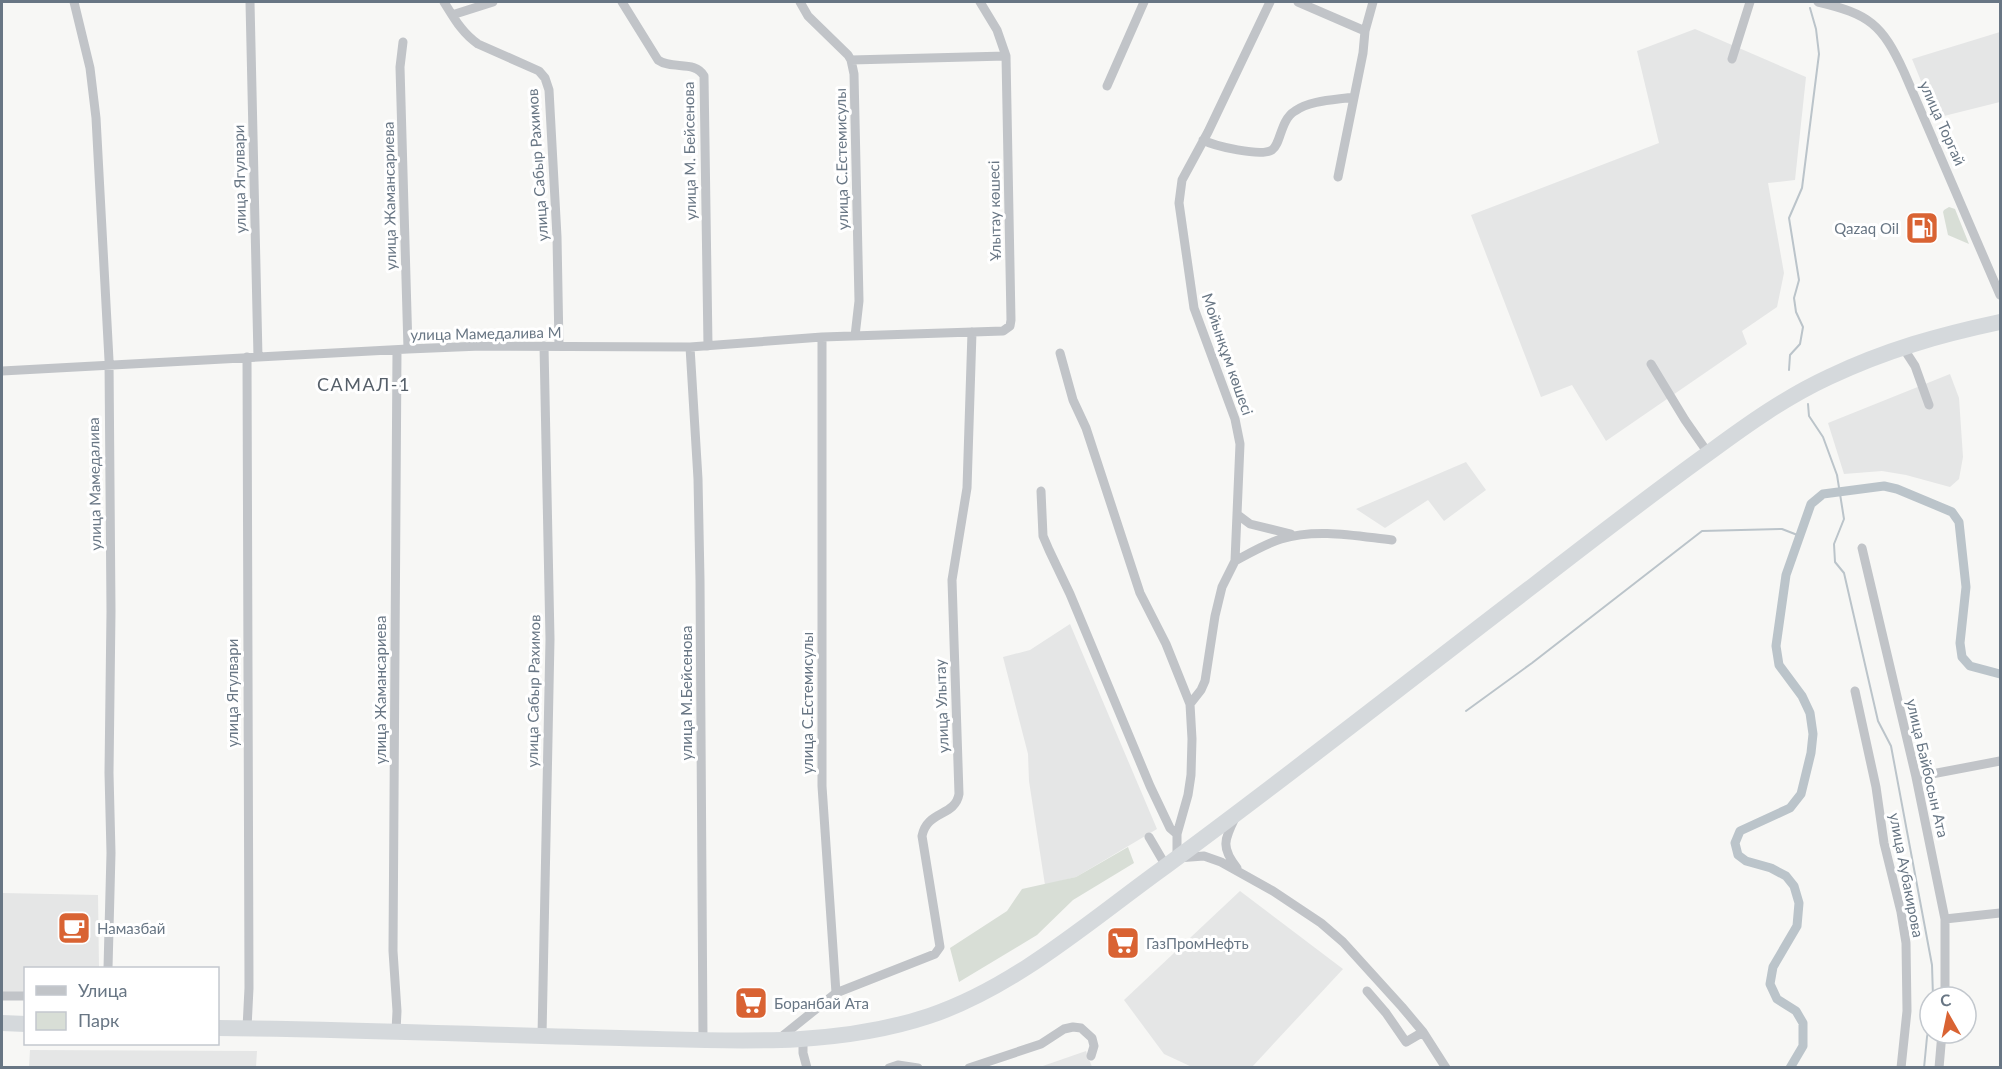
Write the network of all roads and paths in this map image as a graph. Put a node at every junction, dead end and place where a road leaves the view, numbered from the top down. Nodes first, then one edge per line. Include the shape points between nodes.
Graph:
1 (74, 2) edge
2 (250, 2) edge
3 (444, 2) edge
4 (493, 2) edge
5 (622, 2) edge
6 (800, 2) edge
7 (980, 2) edge
8 (1144, 2) edge
9 (1270, 2) edge
10 (1298, 2) edge
11 (1373, 2) edge
12 (1750, 2) edge
13 (1818, 2) edge
14 (452, 15) junction
15 (1365, 31) junction
16 (403, 42) dead end
17 (1006, 56) junction
18 (1732, 59) dead end
19 (851, 60) junction
20 (1107, 86) dead end
21 (1354, 97) junction
22 (1203, 140) junction
23 (1338, 177) dead end
24 (2001, 295) edge
25 (2001, 322) edge
26 (972, 332) junction
27 (855, 336) junction
28 (822, 337) junction
29 (544, 346) junction
30 (559, 346) junction
31 (708, 346) junction
32 (1902, 346) junction
33 (690, 347) junction
34 (402, 349) junction
35 (1060, 353) dead end
36 (247, 357) junction
37 (258, 357) junction
38 (1651, 364) dead end
39 (108, 366) junction
40 (2, 371) edge
41 (1929, 405) dead end
42 (1708, 453) junction
43 (1041, 491) dead end
44 (1238, 515) junction
45 (1296, 535) junction
46 (1392, 540) dead end
47 (1862, 548) dead end
48 (1236, 561) junction
49 (1855, 691) dead end
50 (1190, 704) junction
51 (2001, 761) edge
52 (1916, 777) junction
53 (1237, 813) junction
54 (1177, 834) junction
55 (1149, 837) dead end
56 (1171, 862) junction
57 (1240, 873) junction
58 (2001, 913) edge
59 (1946, 919) junction
60 (108, 967) edge
61 (1945, 985) edge
62 (1367, 991) dead end
63 (836, 993) junction
64 (2, 996) edge
65 (24, 996) edge
66 (2, 1023) edge
67 (24, 1024) edge
68 (219, 1028) edge
69 (247, 1028) junction
70 (396, 1031) junction
71 (1423, 1032) junction
72 (542, 1036) junction
73 (802, 1039) junction
74 (703, 1040) junction
75 (777, 1040) junction
76 (1941, 1045) edge
77 (1091, 1056) dead end
78 (807, 1068) edge
79 (889, 1068) edge
80 (918, 1068) edge
81 (969, 1068) edge
82 (1446, 1068) edge
83 (1901, 1068) edge
84 (1939, 1068) edge

1 - 39 street, улица Мамедалива via 90,68 96,118
2 - 37 street, улица Ягулвари
3 - 14 street, улица Сабыр Рахимов
4 - 14 street
5 - 31 street, улица М. Бейсенова via 657,60 694,67 704,76
6 - 19 street via 808,16
7 - 17 street via 997,30
8 - 20 street
9 - 22 street, Мойынқұм көшесі
10 - 15 street
11 - 15 street
12 - 18 street
13 - 24 street, улица Торгай via 1843,8 1871,22 1893,48
14 - 30 street, улица Сабыр Рахимов via 478,44 539,71 548,84
15 - 21 street
16 - 34 street, улица Жамансариева
17 - 19 street
17 - 26 street, Ұлытау көшесі via 1011,320 1003,331
19 - 27 street, улица С.Естемисулы via 858,289
21 - 22 street via 1296,110 1286,120 1272,150 1265,152 1218,146
21 - 23 street
22 - 44 street, Мойынқұм көшесі via 1182,180 1180,216 1194,308 1239,433
25 - 32 highway
26 - 27 street, улица Мамедалива М
26 - 63 street, улица Улытау via 967,488 952,580 959,794 952,807 926,824 922,836 940,947 935,954
27 - 28 street, улица Мамедалива М
28 - 31 street, улица Мамедалива М
28 - 63 street, улица С.Естемисулы via 822,786
29 - 30 street, улица Мамедалива М
29 - 34 street, улица Мамедалива М
29 - 72 street, улица Сабыр Рахимов via 550,639
30 - 33 street, улица Мамедалива М
31 - 33 street, улица Мамедалива М
32 - 41 street via 1915,366
32 - 42 highway via 1802,390
33 - 74 street, улица М.Бейсенова via 700,580
34 - 37 street, улица Мамедалива М
34 - 70 street, улица Жамансариева via 393,951
35 - 50 street via 1140,593
36 - 37 street, улица Мамедалива М
36 - 39 street, улица Мамедалива М
36 - 69 street, улица Ягулвари
38 - 42 street
39 - 40 street, улица Мамедалива М
39 - 60 street, улица Мамедалива
42 - 53 highway
43 - 54 street via 1043,536 1150,786 1170,828
44 - 45 street via 1250,524
44 - 48 street, Мойынқұм көшесі
45 - 46 street via 1345,534
45 - 48 street
47 - 52 street, улица Байбосын Ата
48 - 50 street, Мойынқұм көшесі via 1222,587 1205,681
49 - 83 street, улица Аубакирова via 1906,943 1907,1011
50 - 54 street via 1191,775
51 - 52 street
52 - 59 street, улица Байбосын Ата
53 - 56 highway
53 - 57 street via 1225,846
54 - 56 street
55 - 56 street
56 - 57 street via 1197,856 1212,858
56 - 73 highway via 1032,964 981,994 898,1025
57 - 71 street via 1305,912 1343,942
58 - 59 street
59 - 61 street, улица Байбосын Ата
62 - 71 street via 1406,1042
63 - 75 street
64 - 65 street
66 - 67 highway
68 - 69 highway
69 - 70 highway
70 - 72 highway
71 - 82 street
72 - 74 highway
73 - 75 highway
73 - 78 street
74 - 75 highway
76 - 84 street
77 - 81 street via 1092,1038 1081,1028 1073,1027 1041,1044
79 - 80 street

